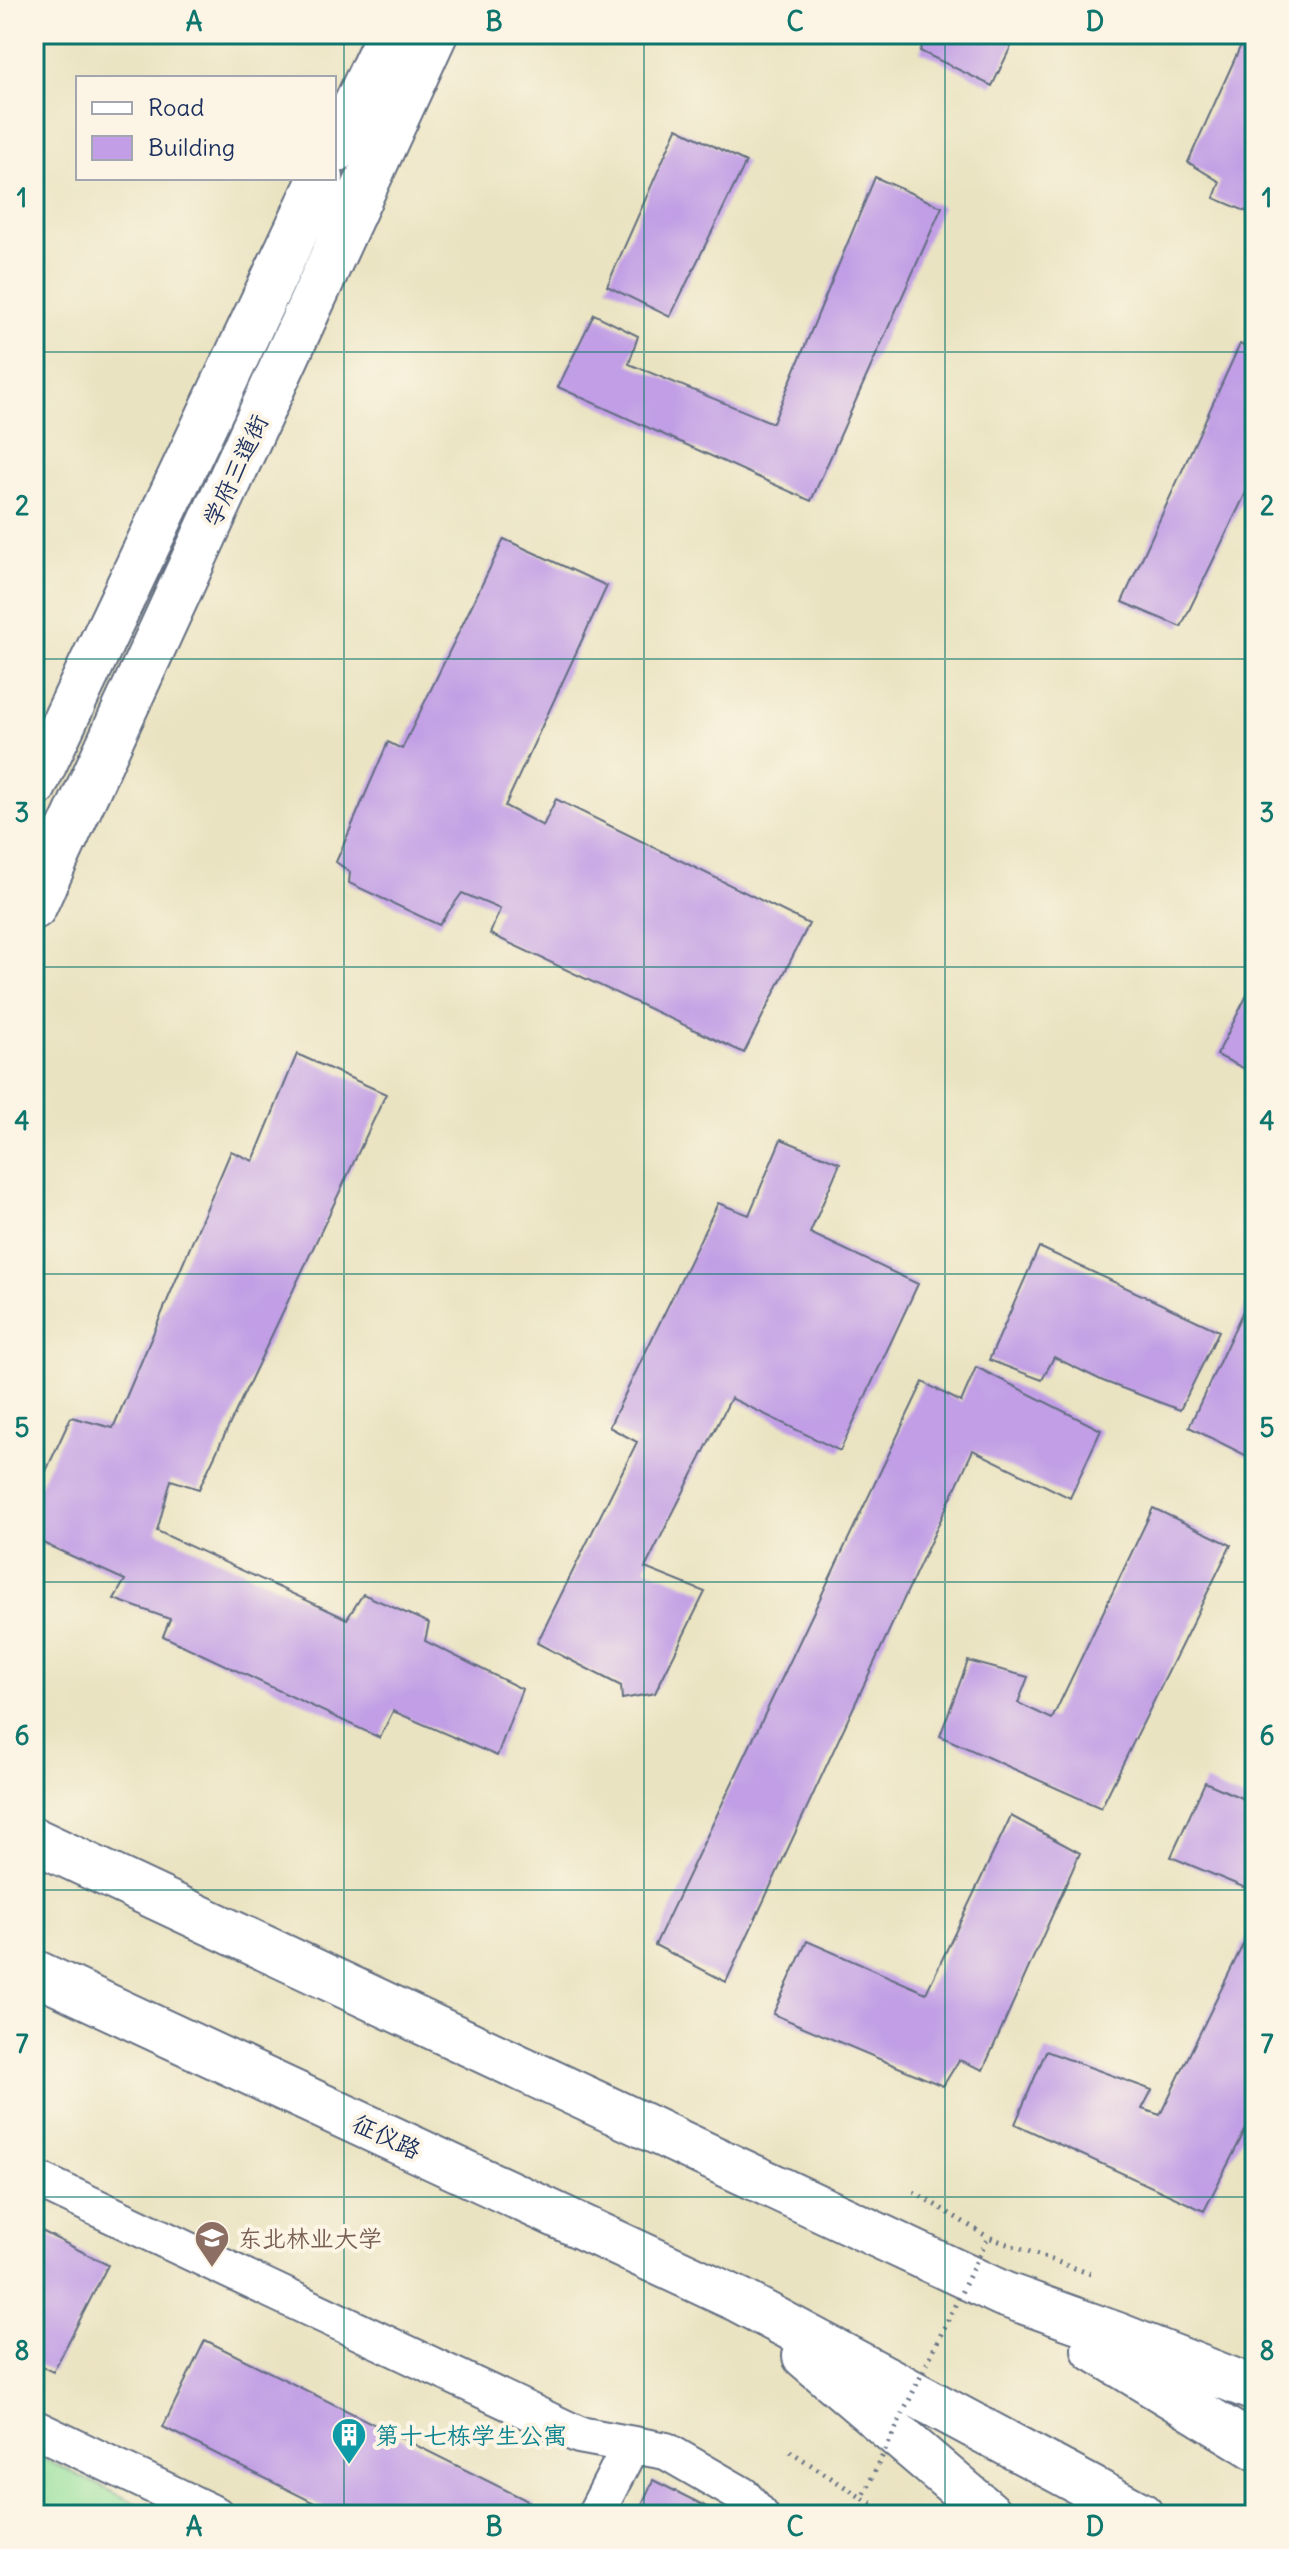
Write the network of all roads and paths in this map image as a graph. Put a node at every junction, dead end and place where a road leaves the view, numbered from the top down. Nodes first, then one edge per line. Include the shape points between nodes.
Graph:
1 (389, 34) edge
2 (435, 34) edge
3 (336, 147) edge
4 (320, 180) edge
5 (34, 786) edge
6 (34, 907) edge
7 (34, 1840) edge
8 (34, 1972) edge
9 (34, 2178) edge
10 (914, 2192) dead end
11 (988, 2237) junction
12 (1091, 2274) dead end
13 (1003, 2294) junction
14 (739, 2300) junction
15 (1255, 2389) edge
16 (34, 2428) edge
17 (631, 2445) junction
18 (1255, 2447) edge
19 (790, 2451) dead end
20 (862, 2498) junction
21 (216, 2515) edge
22 (595, 2515) edge
23 (760, 2515) edge
24 (893, 2515) edge
25 (991, 2515) edge
26 (1141, 2515) edge

1 - 3 main road
2 - 6 main road, 学府三道街
4 - 5 main road, 学府三道街
7 - 13 main road
8 - 14 main road, 征仪路
9 - 17 street via 579,2435
10 - 11 path
11 - 12 path, bridge
11 - 20 path, bridge
13 - 15 main road
13 - 18 main road
14 - 25 main road
14 - 26 main road
16 - 21 street
17 - 22 street
17 - 23 street via 666,2451 742,2495
19 - 20 path
20 - 24 path, bridge

